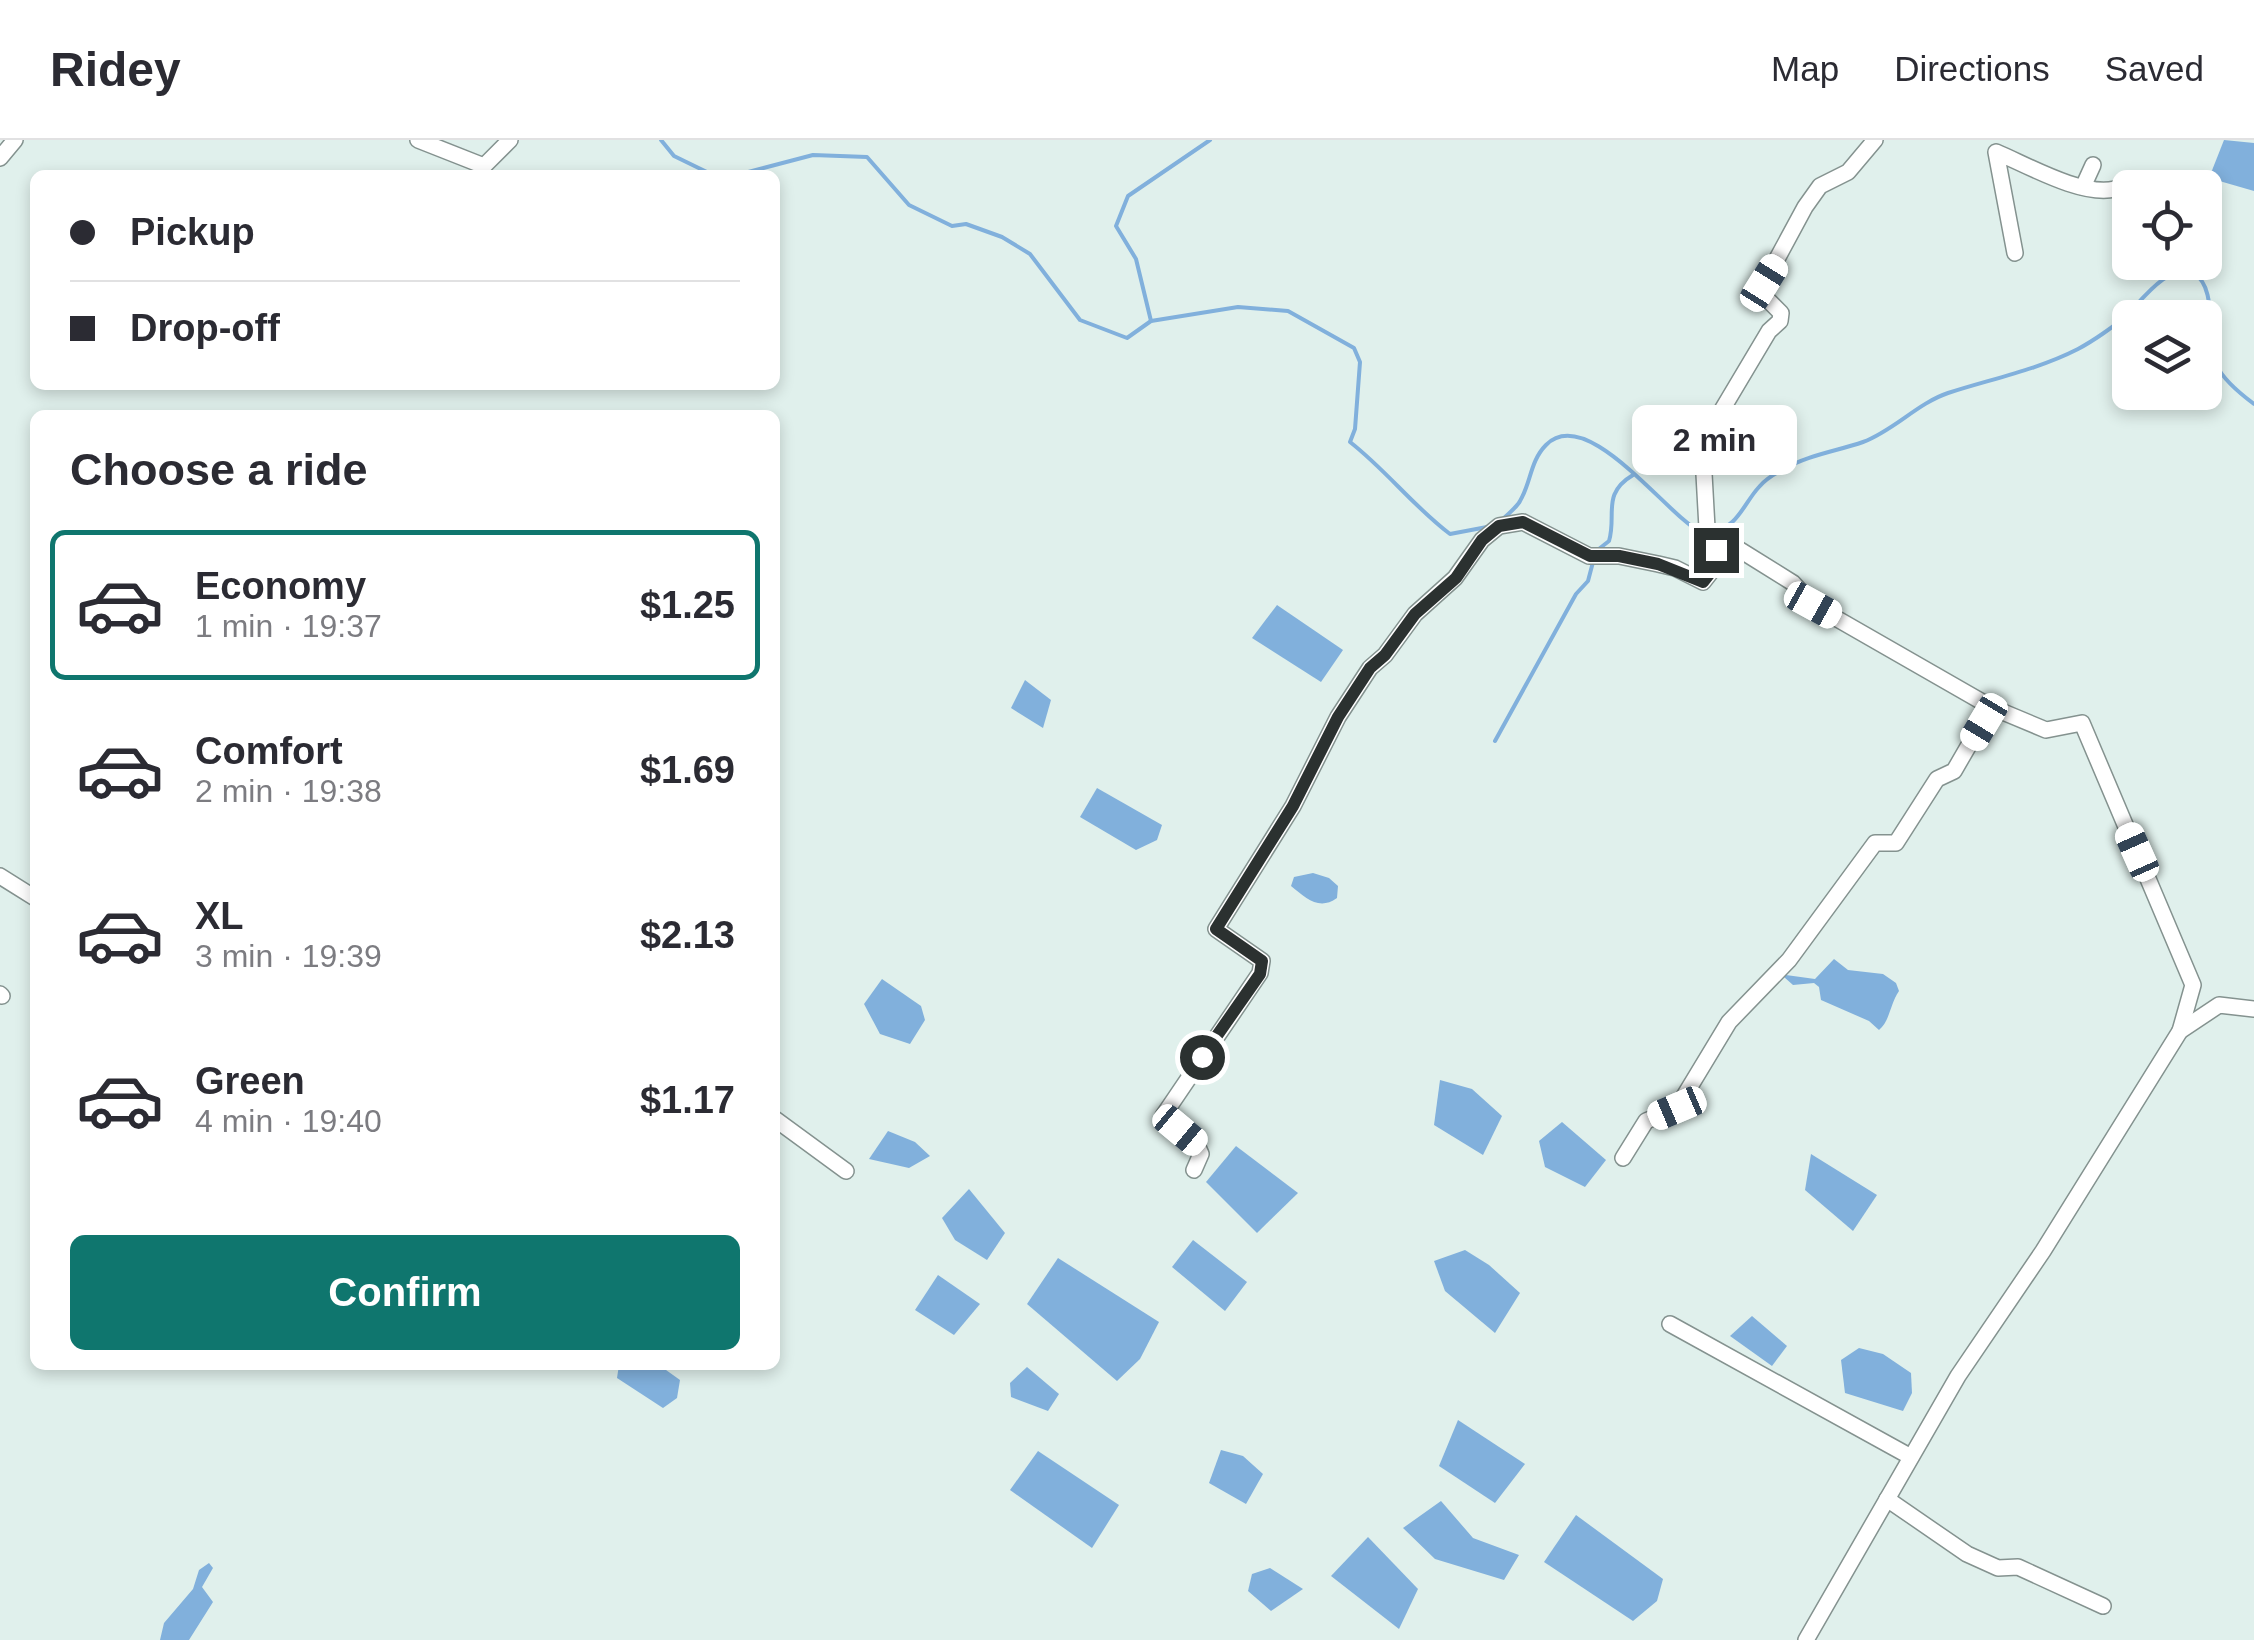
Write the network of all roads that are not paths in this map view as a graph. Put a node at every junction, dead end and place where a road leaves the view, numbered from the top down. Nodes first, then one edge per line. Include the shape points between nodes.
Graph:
1 (15, 140) edge
2 (418, 140) edge
3 (510, 140) edge
4 (1876, 140) edge
5 (1998, 146) edge
6 (0, 158) edge
7 (2092, 165) dead end
8 (2083, 186) junction
9 (2112, 190) edge
10 (2015, 253) dead end
11 (1732, 545) junction
12 (1991, 707) junction
13 (2, 881) edge
14 (30, 895) edge
15 (2254, 1009) edge
16 (2180, 1031) junction
17 (780, 1123) edge
18 (1623, 1158) dead end
19 (1194, 1170) dead end
20 (846, 1171) dead end
21 (1670, 1324) dead end
22 (1911, 1457) junction
23 (1887, 1499) junction
24 (2102, 1606) dead end
25 (1806, 1640) edge

1 - 6 street
2 - 3 street via 484,166
4 - 11 street via 1848,172 1820,186 1764,283 1762,294 1782,314 1780,321 1716,420 1703,456 1708,546
5 - 8 street
5 - 10 street
7 - 8 street
8 - 9 street
11 - 12 street via 1793,583 1813,605
11 - 19 street via 1703,582 1658,564 1590,556 1523,522 1499,526 1415,614 1338,717 1293,806 1216,929 1262,961 1260,974 1163,1116 1197,1145 1201,1154
12 - 16 street via 2046,730 2082,723 2193,985
12 - 18 street via 1954,771 1937,778 1896,843 1875,843 1789,960 1729,1022 1677,1108 1646,1121
13 - 14 street
15 - 16 street via 2219,1006
16 - 22 street
17 - 20 street
21 - 22 street
22 - 23 street
23 - 24 street via 1967,1554 1998,1568 2018,1567
23 - 25 street

